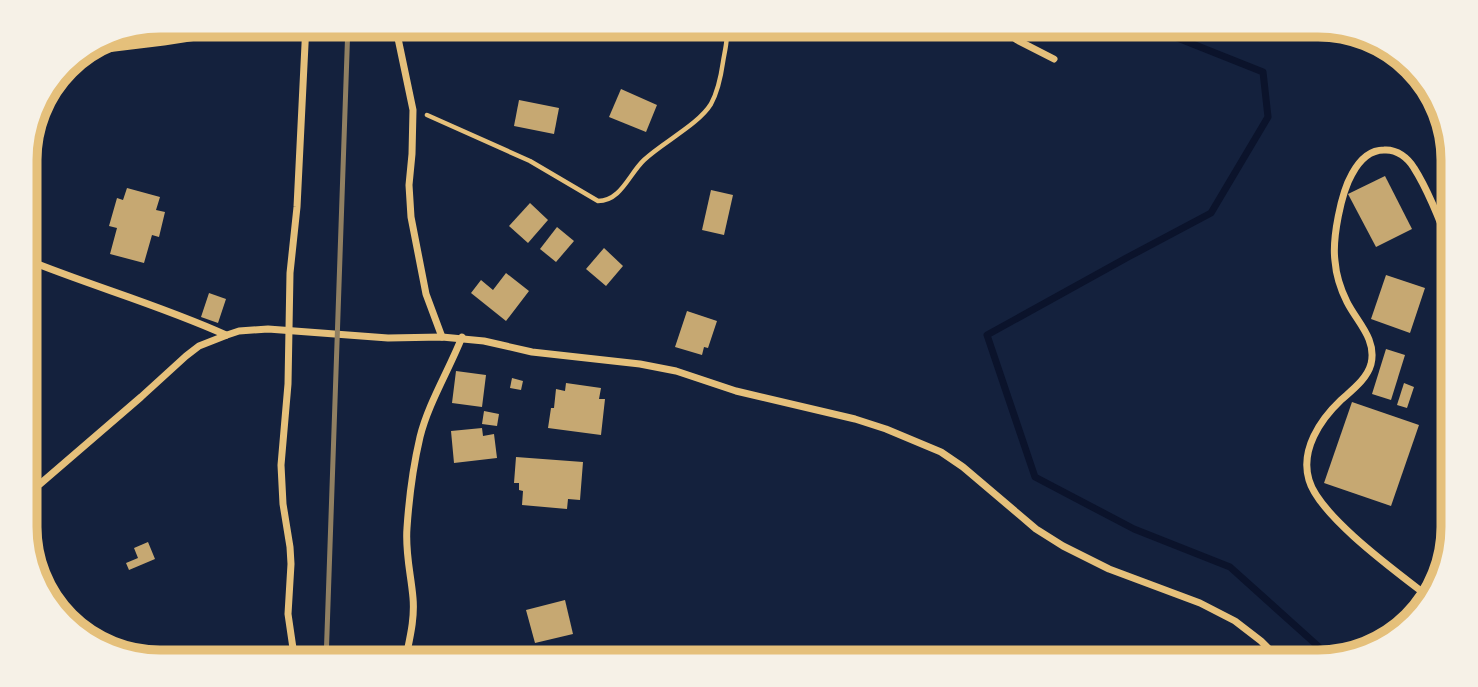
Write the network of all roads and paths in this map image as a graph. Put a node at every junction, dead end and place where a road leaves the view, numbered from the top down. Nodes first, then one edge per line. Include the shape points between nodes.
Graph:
1 (196, 37) edge
2 (305, 37) edge
3 (398, 37) edge
4 (726, 37) edge
5 (1013, 37) edge
6 (106, 49) edge
7 (1054, 59) dead end
8 (413, 110) junction
9 (1441, 228) edge
10 (37, 264) edge
11 (289, 331) junction
12 (227, 335) junction
13 (442, 337) junction
14 (462, 338) junction
15 (37, 486) edge
16 (1423, 592) edge
17 (293, 650) edge
18 (408, 650) edge
19 (1270, 650) edge

1 - 6 street
2 - 11 street
3 - 8 street
4 - 8 path via 720,80 710,104 645,159 610,200 598,201 530,161
5 - 7 street
8 - 13 street via 411,217 426,294
9 - 16 street via 1416,171 1400,153 1385,149 1359,161 1346,184 1335,260 1346,300 1372,347 1371,362 1367,374 1314,436 1307,461 1308,478 1326,509
10 - 12 street
11 - 12 street
11 - 13 street
11 - 17 street via 281,465 290,547 288,614
12 - 15 street via 186,356
13 - 14 street
14 - 18 street via 420,437 407,528 413,597
14 - 19 street via 532,352 640,364 886,429 963,467 1063,547 1200,603 1235,621

